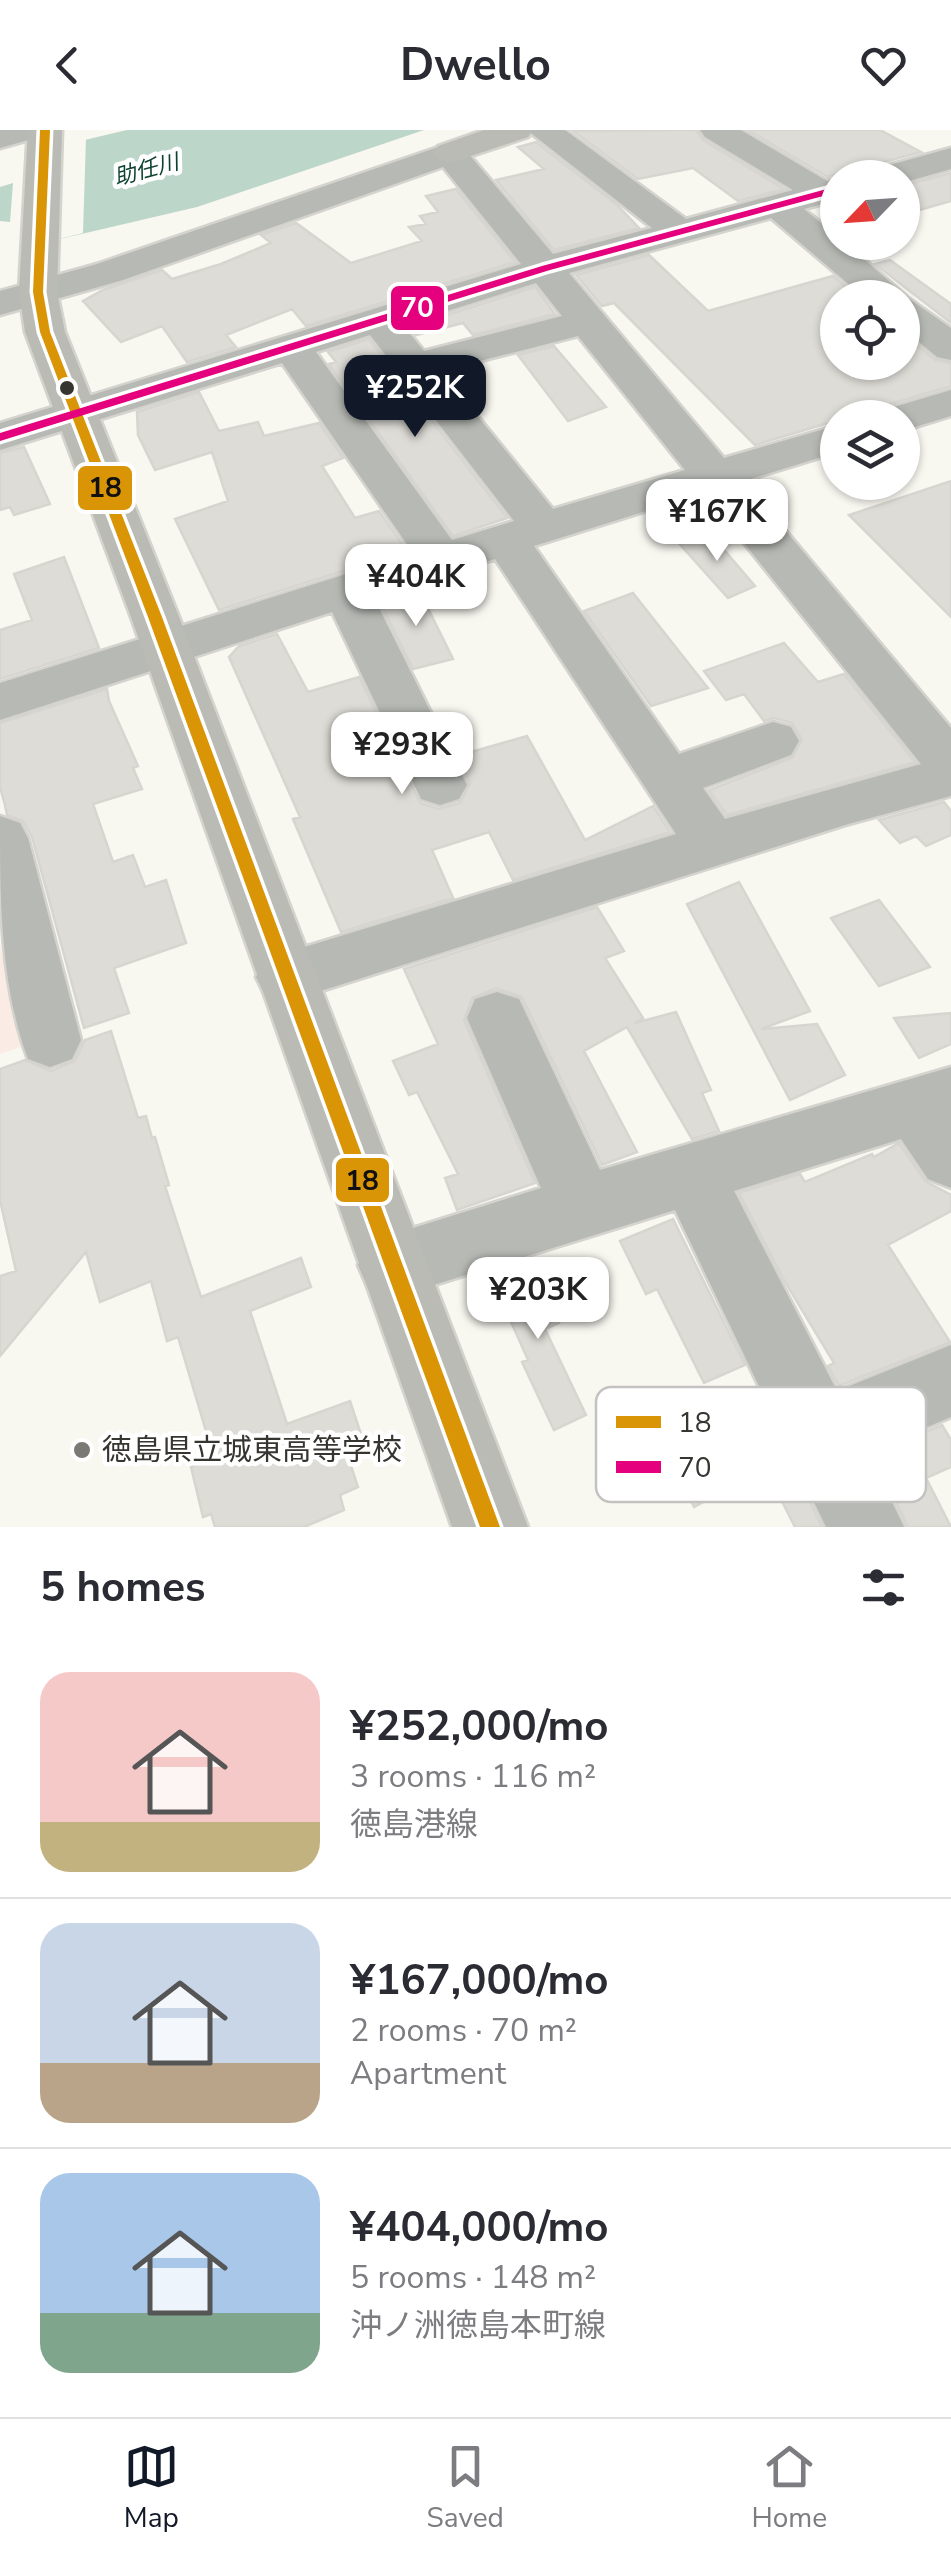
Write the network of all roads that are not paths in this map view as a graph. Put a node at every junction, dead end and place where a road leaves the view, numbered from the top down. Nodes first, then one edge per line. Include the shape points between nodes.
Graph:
1 (516, 130) edge
2 (544, 130) edge
3 (718, 130) edge
4 (39, 136) edge
5 (0, 138) edge
6 (450, 153) junction
7 (951, 158) edge
8 (920, 167) edge
9 (820, 186) edge
10 (820, 194) edge
11 (778, 205) junction
12 (681, 232) junction
13 (546, 268) junction
14 (868, 280) edge
15 (19, 298) edge
16 (378, 320) junction
17 (585, 322) junction
18 (920, 323) edge
19 (290, 345) junction
20 (951, 348) edge
21 (417, 365) junction
22 (951, 403) edge
23 (920, 412) edge
24 (77, 414) junction
25 (0, 437) edge
26 (820, 443) edge
27 (713, 476) junction
28 (524, 533) junction
29 (442, 560) junction
30 (346, 591) junction
31 (167, 649) junction
32 (0, 702) edge
33 (773, 741) dead end
34 (951, 764) edge
35 (951, 776) edge
36 (668, 779) junction
37 (440, 785) dead end
38 (0, 838) edge
39 (713, 846) junction
40 (286, 977) junction
41 (497, 1018) dead end
42 (50, 1040) dead end
43 (933, 1101) edge
44 (951, 1158) edge
45 (691, 1174) junction
46 (583, 1207) junction
47 (392, 1265) junction
48 (951, 1381) edge
49 (796, 1387) edge
50 (926, 1391) edge
51 (853, 1502) edge
52 (490, 1527) edge
53 (866, 1527) edge

1 - 6 main road
2 - 12 street
3 - 9 street
4 - 5 street
4 - 15 main road via 39,244
6 - 13 street
6 - 15 street
7 - 8 street
10 - 11 street
11 - 12 street
11 - 14 street
12 - 13 street
13 - 16 street
13 - 17 street
15 - 24 main road via 45,332
16 - 19 street
16 - 21 street
17 - 21 street
17 - 27 street
18 - 20 street
19 - 24 street
19 - 29 street
21 - 28 street
22 - 23 street
24 - 25 street
24 - 31 main road
26 - 27 street
27 - 28 street
27 - 34 street
28 - 29 street
28 - 36 street
29 - 30 street
30 - 31 street
30 - 37 street
31 - 32 street
31 - 40 main road
33 - 36 street
35 - 39 street
36 - 39 street
38 - 42 street
39 - 40 street
40 - 47 main road
41 - 46 street
43 - 44 street
43 - 45 street
45 - 46 street
45 - 49 street
46 - 47 street
47 - 52 main road
48 - 50 street
51 - 53 street

